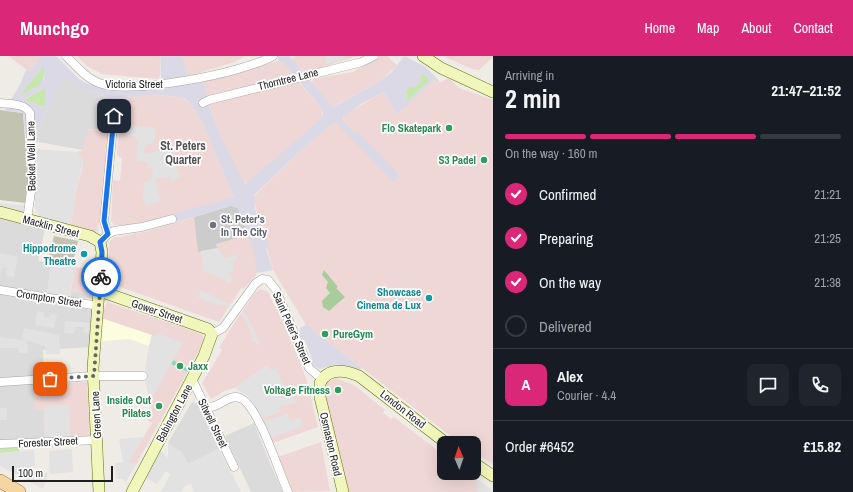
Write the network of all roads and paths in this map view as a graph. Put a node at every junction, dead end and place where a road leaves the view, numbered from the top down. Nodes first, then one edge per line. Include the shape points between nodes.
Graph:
1 (66, 56) edge
2 (273, 56) edge
3 (374, 56) edge
4 (423, 56) edge
5 (426, 56) edge
6 (493, 86) edge
7 (493, 92) edge
8 (0, 103) edge
9 (202, 103) dead end
10 (114, 116) dead end
11 (0, 212) edge
12 (172, 219) dead end
13 (27, 220) junction
14 (104, 238) junction
15 (0, 290) edge
16 (100, 291) junction
17 (99, 306) junction
18 (212, 334) junction
19 (94, 376) junction
20 (143, 376) dead end
21 (192, 379) junction
22 (322, 379) junction
23 (0, 382) edge
24 (206, 406) junction
25 (437, 436) edge
26 (97, 440) junction
27 (0, 444) edge
28 (234, 467) dead end
29 (481, 468) edge
30 (493, 476) edge
31 (0, 481) edge
32 (19, 492) edge
33 (99, 492) edge
34 (132, 492) edge
35 (288, 492) edge
36 (343, 492) edge

1 - 2 street, Victoria Street via 90,79 105,85 189,81
3 - 9 street, Thorntree Lane via 366,61 256,87
4 - 7 street via 436,65
5 - 6 street
8 - 13 street, Becket Well Lane via 24,107 30,113 32,184
10 - 14 street, Green Lane
11 - 13 street, Macklin Street
12 - 14 street
13 - 14 street, Macklin Street
14 - 16 street, Green Lane
15 - 17 street, Crompton Street
16 - 17 street, Green Lane
16 - 18 street, Gower Street via 208,329
17 - 19 street, Green Lane
18 - 21 street, Babington Lane via 209,348
18 - 22 street, Saint Peter's Street via 223,328 253,286 261,280 268,280 293,327 309,368
19 - 20 street
19 - 23 street
19 - 26 street, Green Lane
21 - 24 street, Sitwell Street
21 - 34 street, Babington Lane
22 - 25 street, London Road via 327,374 338,371 359,376
22 - 36 street, Osmaston Road via 319,387 320,397
24 - 28 street, Sitwell Street
24 - 35 street via 211,407 235,397 247,403 263,430
26 - 27 street, Forester Street
26 - 33 street, Green Lane
29 - 30 street
31 - 32 main road

